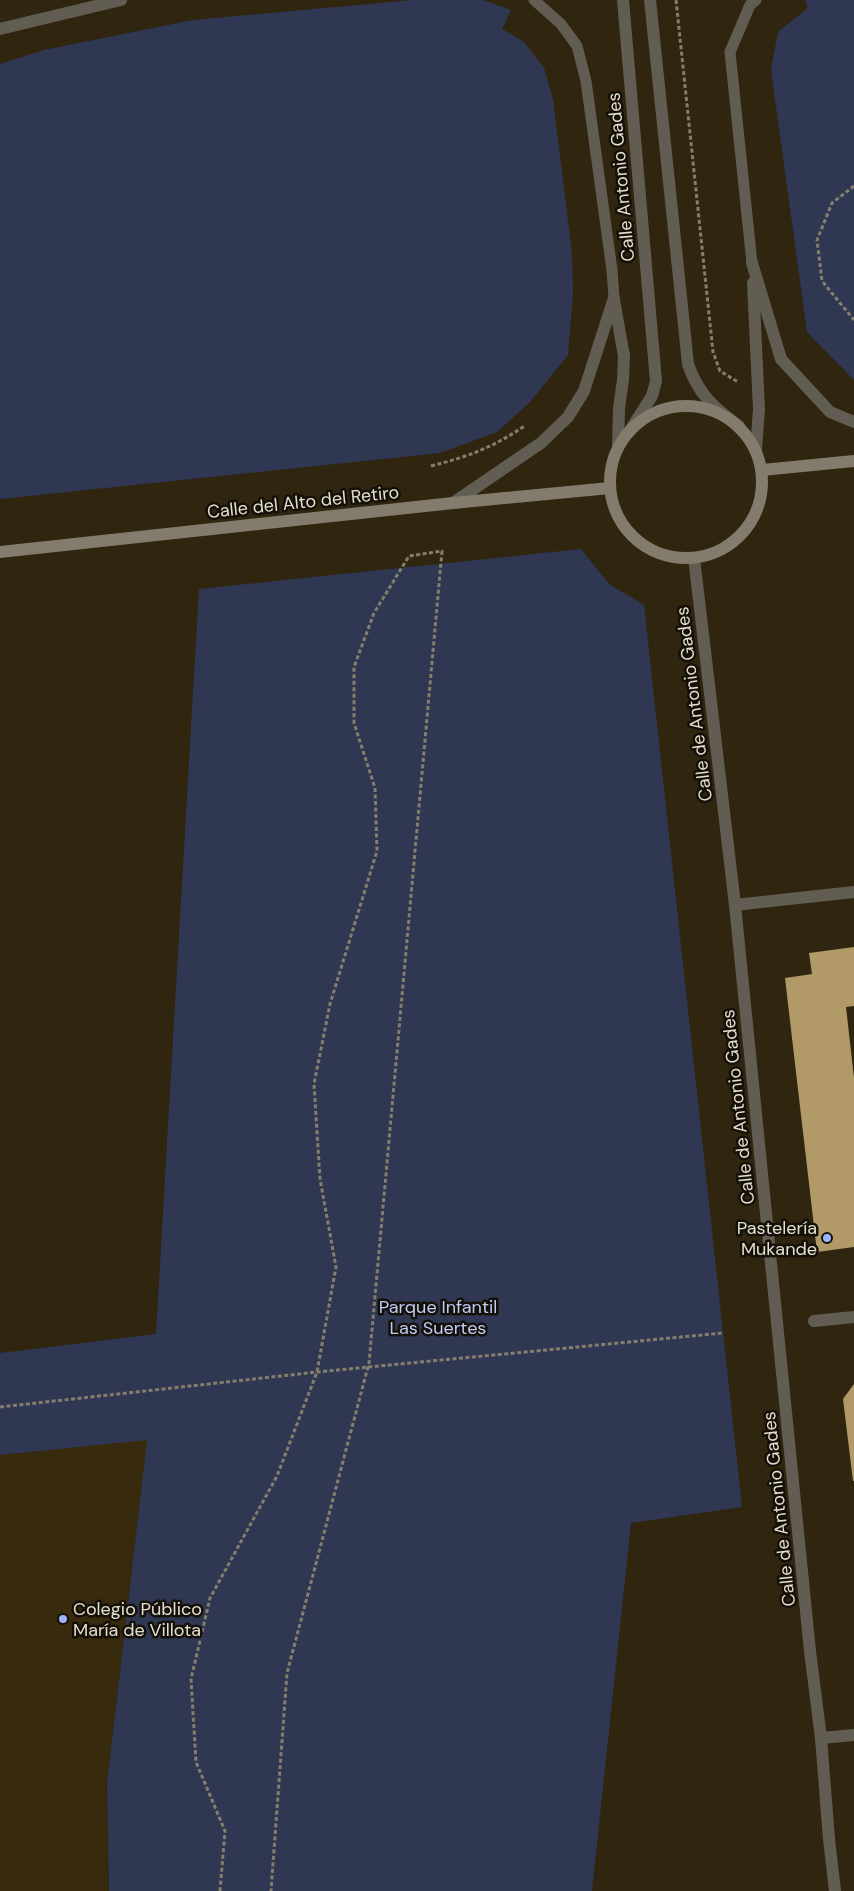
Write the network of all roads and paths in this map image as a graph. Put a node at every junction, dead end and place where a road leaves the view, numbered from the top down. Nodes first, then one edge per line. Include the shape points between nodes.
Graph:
1 (122, 0) edge
2 (534, 0) edge
3 (623, 0) edge
4 (650, 0) edge
5 (676, 0) edge
6 (756, 0) edge
7 (0, 29) edge
8 (854, 186) edge
9 (752, 263) junction
10 (614, 298) junction
11 (854, 320) edge
12 (758, 384) junction
13 (854, 422) edge
14 (526, 425) dead end
15 (739, 426) junction
16 (628, 432) junction
17 (618, 446) junction
18 (756, 450) junction
19 (854, 462) edge
20 (431, 466) dead end
21 (762, 470) junction
22 (610, 488) junction
23 (453, 503) junction
24 (0, 552) edge
25 (694, 558) junction
26 (854, 892) edge
27 (734, 905) junction
28 (854, 1317) edge
29 (814, 1321) dead end
30 (723, 1333) dead end
31 (368, 1367) junction
32 (317, 1372) junction
33 (0, 1407) edge
34 (854, 1735) edge
35 (821, 1738) junction
36 (220, 1891) edge
37 (271, 1891) edge
38 (835, 1891) edge

1 - 7 street
2 - 10 lane via 561,24 577,46 586,81
3 - 16 street, Calle Antonio Gades via 656,381 652,396
4 - 15 street via 686,347 692,375 704,396
5 - 12 path via 713,352 720,371 743,384
6 - 9 lane via 750,5 730,52
8 - 11 path via 832,203 817,240 822,281
9 - 12 street
9 - 13 street via 781,359 830,412
10 - 17 street via 624,356
10 - 23 street via 584,391 568,417 541,443
12 - 18 street
14 - 20 path via 502,441 468,456
15 - 16 main road via 718,412 695,406 670,407 647,416
15 - 18 main road
16 - 17 main road
17 - 22 main road via 611,467
18 - 21 main road
19 - 21 main road
21 - 25 main road via 762,495 753,518 738,538 718,551
22 - 23 main road, Calle del Alto del Retiro
22 - 25 main road via 615,512 628,532 647,548 670,557
23 - 24 main road, Calle del Alto del Retiro
25 - 27 street, Calle de Antonio Gades
26 - 27 street
27 - 35 street, Calle de Antonio Gades
28 - 29 street
30 - 31 path
31 - 32 path
31 - 32 path via 442,551 408,556 374,613 354,666 354,722 375,788 377,851 330,1004 314,1084 320,1179 336,1267
31 - 37 path via 287,1673
32 - 33 path
32 - 36 path via 277,1476 210,1598 191,1679 196,1762 225,1831
34 - 35 street
35 - 38 street, Calle de Antonio Gades

